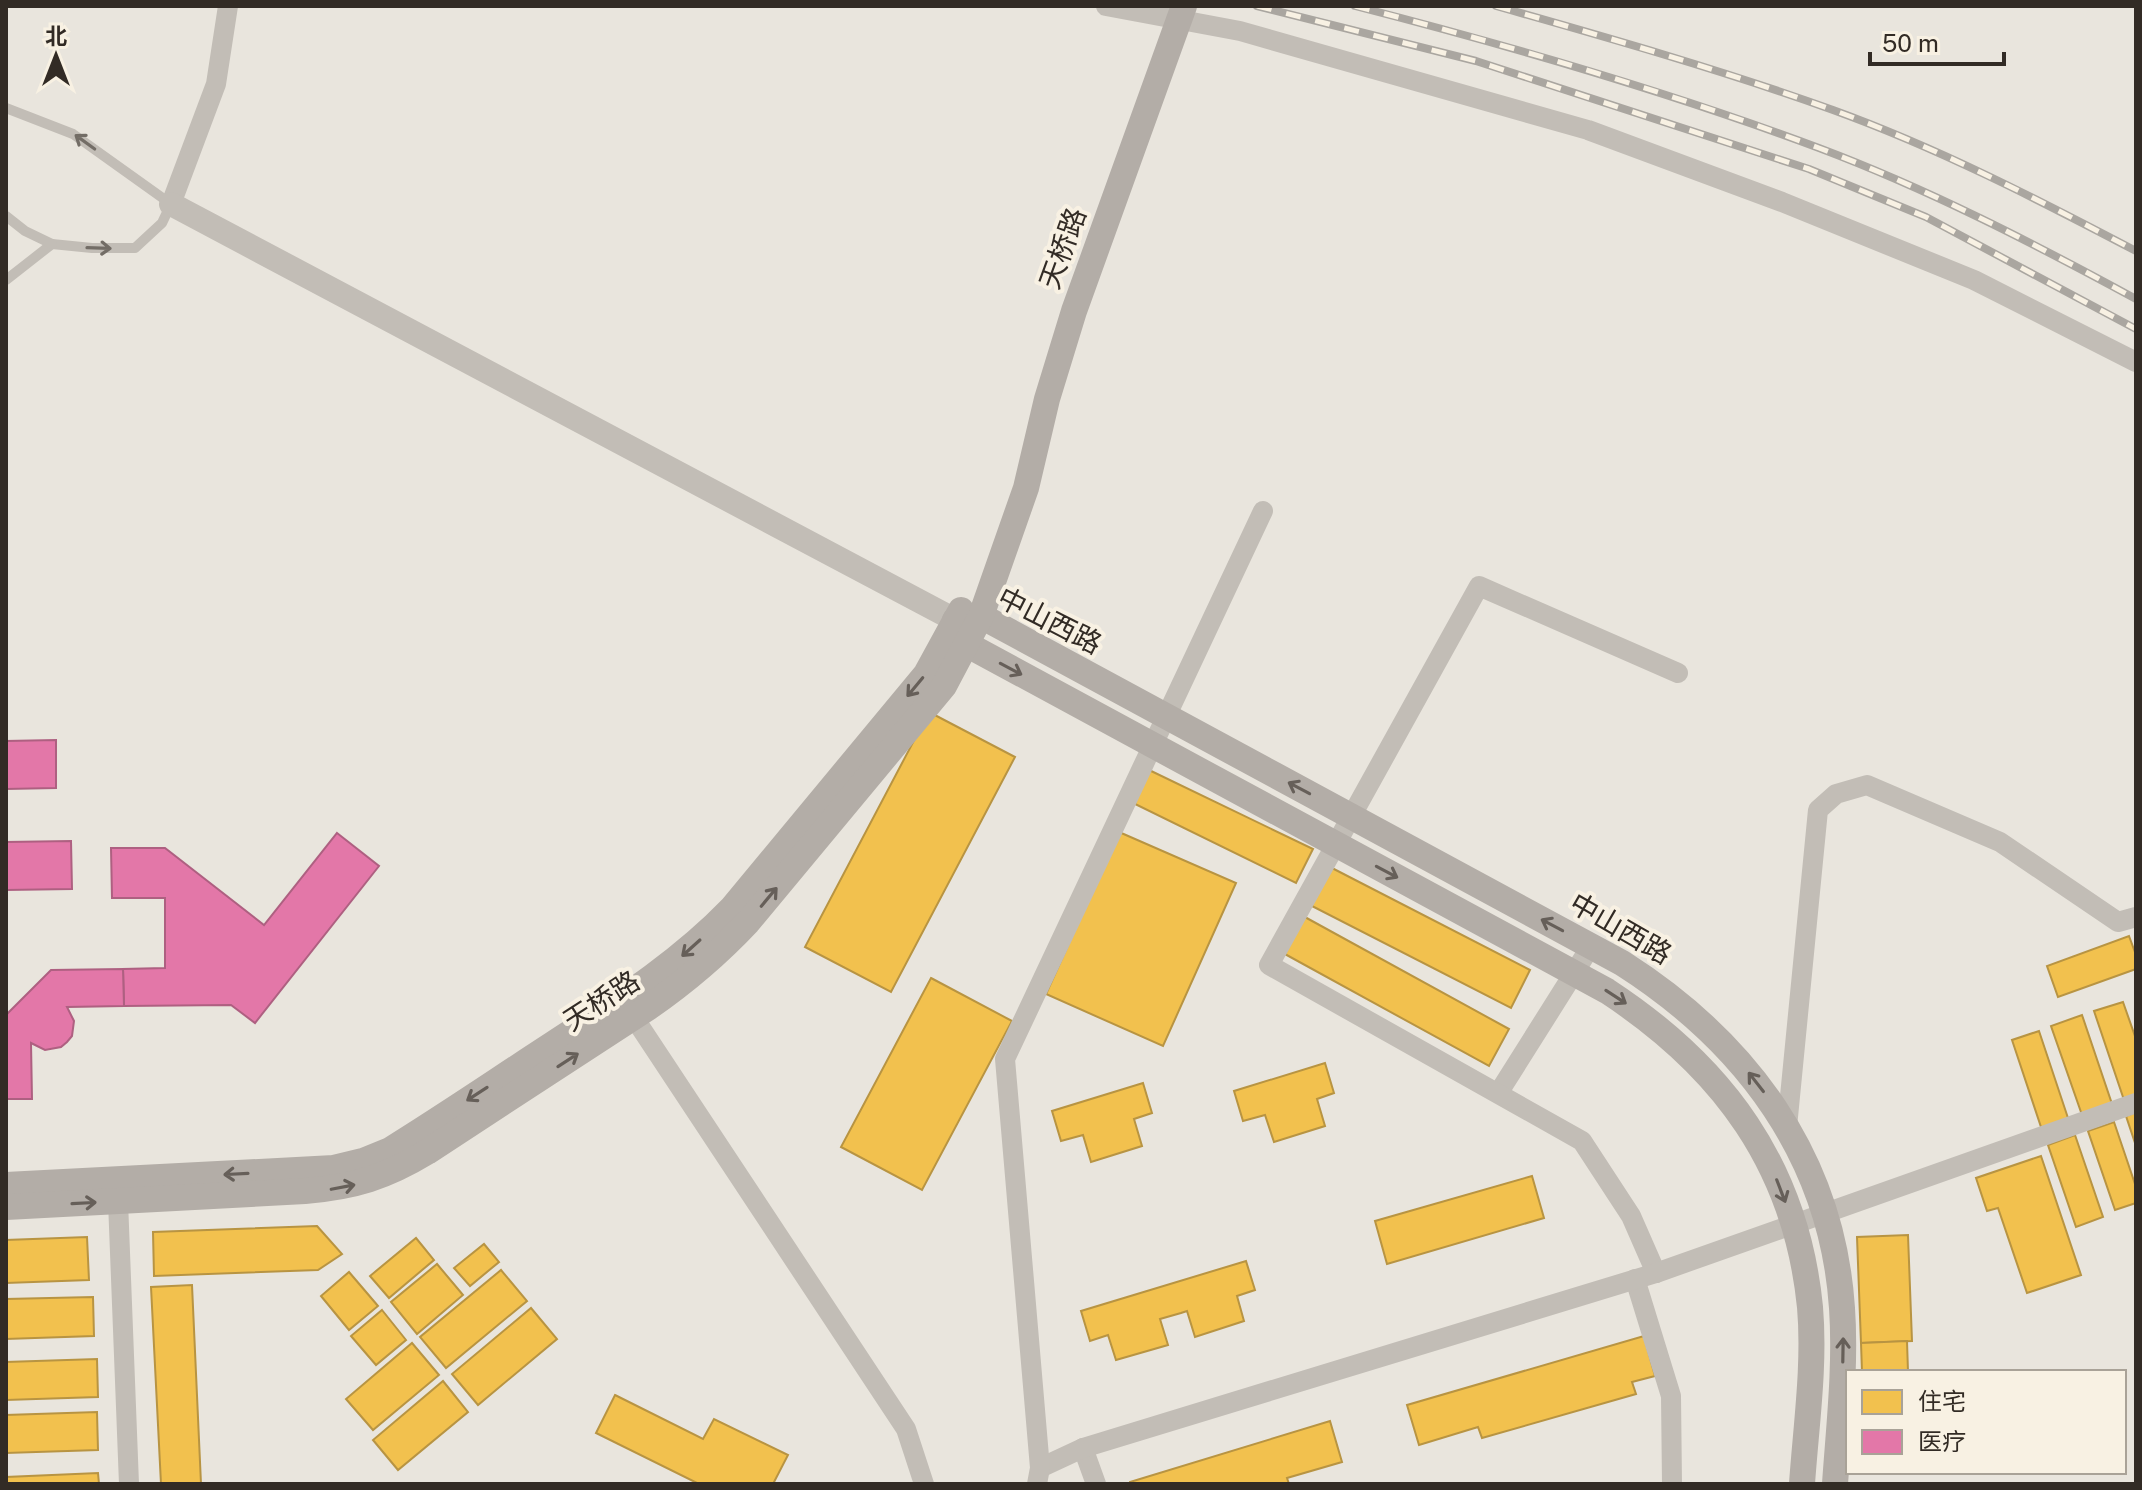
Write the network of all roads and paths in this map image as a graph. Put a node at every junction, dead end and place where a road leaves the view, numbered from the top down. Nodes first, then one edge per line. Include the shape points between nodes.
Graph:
1 (228, 6) edge
2 (1106, 6) edge
3 (1184, 6) edge
4 (6, 108) edge
5 (171, 204) junction
6 (6, 216) edge
7 (52, 244) junction
8 (6, 280) edge
9 (2136, 362) edge
10 (1263, 511) dead end
11 (1016, 517) junction
12 (981, 616) junction
13 (955, 620) junction
14 (966, 644) junction
15 (1678, 673) dead end
16 (1166, 716) junction
17 (1153, 745) junction
18 (1352, 816) junction
19 (1336, 845) junction
20 (2136, 917) edge
21 (1591, 946) junction
22 (1574, 973) junction
23 (628, 1008) junction
24 (1499, 1092) junction
25 (2136, 1103) edge
26 (1787, 1127) junction
27 (6, 1185) edge
28 (118, 1201) junction
29 (6, 1207) edge
30 (1824, 1213) junction
31 (1793, 1223) junction
32 (1656, 1273) junction
33 (1635, 1279) junction
34 (1083, 1448) junction
35 (1038, 1476) edge
36 (129, 1484) edge
37 (924, 1484) edge
38 (1096, 1484) edge
39 (1672, 1484) edge
40 (1802, 1484) edge
41 (1835, 1484) edge

1 - 5 street via 216,84
2 - 9 street via 1240,31 1588,130 1974,280
3 - 11 main road, 天桥路 via 1074,311
5 -> 4 lane via 73,134
7 -> 5 lane via 135,248 162,223
5 - 13 street
6 - 7 lane
7 - 8 lane
10 - 16 street
11 - 12 main road, 天桥路
11 - 13 main road, 天桥路
12 - 13 main road, 中山西路
12 - 14 main road, 天桥路
12 - 16 main road, 中山西路
13 - 14 main road, 中山西路
13 -> 23 main road, 天桥路 via 926,674 732,908
14 -> 17 main road
23 -> 14 main road, 天桥路 via 701,968 748,922 944,686
15 - 18 street via 1479,586
16 - 17 street
18 -> 16 main road, 中山西路
17 - 19 main road
17 - 35 street via 1005,1059
18 - 19 street
21 -> 18 main road, 中山西路
19 -> 22 main road
19 - 24 street via 1269,965
20 - 26 street via 2118,922 2000,842 1867,785 1836,794 1818,810
21 - 22 street
26 -> 21 main road, 中山西路 via 1742,1063 1698,1018 1662,988
22 - 24 street
22 -> 31 main road via 1643,1014 1708,1072 1759,1143
23 -> 27 main road, 天桥路 via 363,1161 334,1168
28 -> 23 main road, 天桥路 via 321,1190 369,1181 427,1152
23 - 37 street via 906,1429
24 - 32 street via 1582,1141 1631,1216
25 - 30 street
26 - 30 main road, 中山西路
29 -> 28 main road, 天桥路
28 - 36 street
30 - 31 street
41 -> 30 main road, 中山西路 via 1844,1352 1842,1305
31 - 32 street
31 - 40 main road via 1804,1265 1812,1352
32 - 33 street
33 - 34 street
33 - 39 street via 1671,1396
34 - 35 street
34 - 38 street

